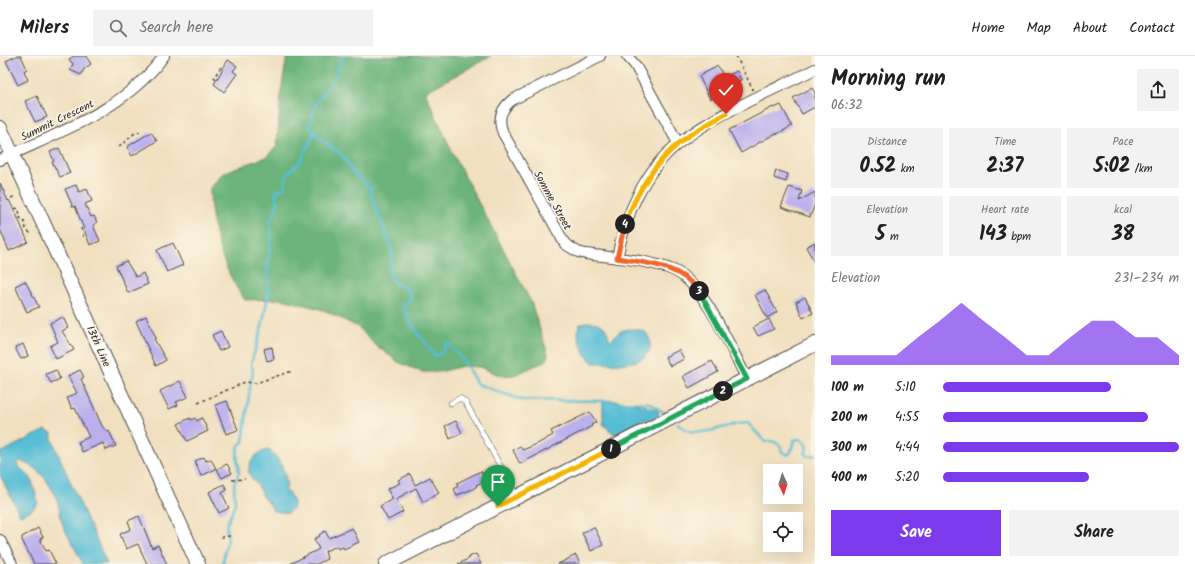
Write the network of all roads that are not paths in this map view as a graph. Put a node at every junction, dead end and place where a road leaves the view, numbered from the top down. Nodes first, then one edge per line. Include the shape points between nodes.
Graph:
1 (164, 56) edge
2 (600, 56) edge
3 (627, 56) edge
4 (815, 69) edge
5 (0, 128) edge
6 (678, 143) junction
7 (6, 157) edge
8 (617, 258) junction
9 (815, 344) edge
10 (747, 379) junction
11 (451, 403) dead end
12 (517, 496) junction
13 (0, 540) edge
14 (12, 564) edge
15 (198, 564) edge
16 (386, 564) edge

1 - 7 street, Summit Crescent via 143,80 103,111
2 - 8 street, Somme Street via 512,100 501,113 500,122 503,133 565,244 578,252
3 - 6 street via 635,65
4 - 6 street via 708,124
5 - 7 main road, 13th Line
6 - 8 street via 648,177 637,196 621,237
7 - 15 main road, 13th Line
8 - 10 street, Somme Street via 674,270 690,282 703,297
9 - 10 main road
10 - 12 main road
11 - 12 lane via 460,398 466,403
12 - 16 main road
13 - 14 street

